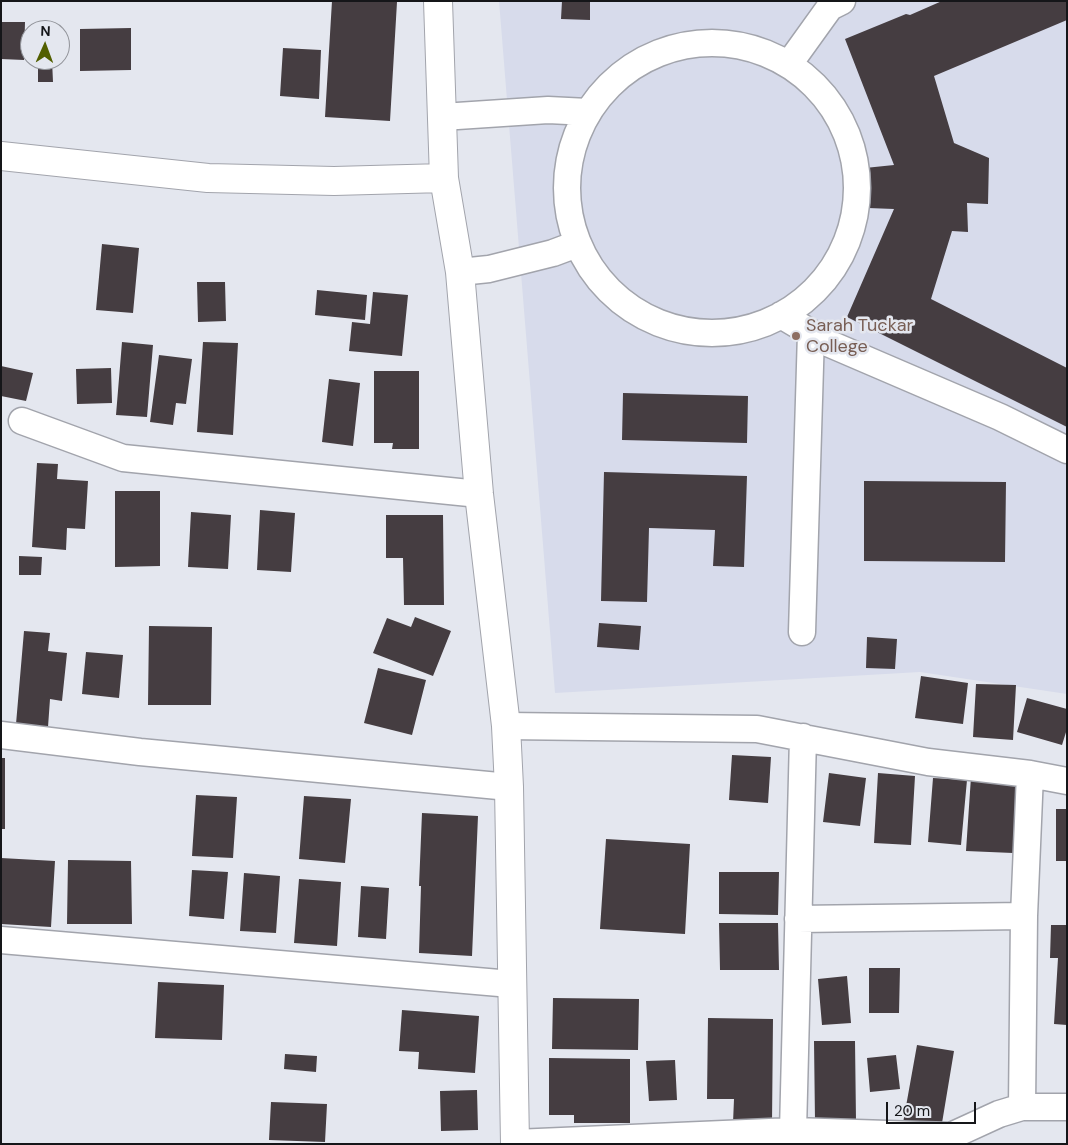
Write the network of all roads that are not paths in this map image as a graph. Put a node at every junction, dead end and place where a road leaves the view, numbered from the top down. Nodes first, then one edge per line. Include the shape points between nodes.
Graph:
1 (438, 1) edge
2 (842, 1) edge
3 (788, 64) junction
4 (588, 112) junction
5 (442, 117) junction
6 (1, 156) edge
7 (444, 178) junction
8 (577, 244) junction
9 (460, 272) junction
10 (781, 315) junction
11 (811, 332) junction
12 (22, 421) dead end
13 (1067, 450) edge
14 (479, 494) junction
15 (802, 632) dead end
16 (506, 726) junction
17 (1, 735) edge
18 (803, 737) junction
19 (1030, 774) junction
20 (1067, 781) edge
21 (509, 788) junction
22 (1024, 916) junction
23 (798, 919) junction
24 (1, 940) edge
25 (511, 984) junction
26 (1022, 1107) junction
27 (1067, 1107) edge
28 (793, 1131) junction
29 (515, 1144) edge

1 - 5 street
2 - 3 street via 830,7
3 - 4 street via 766,53 733,45 690,44 643,60 621,74
3 - 10 street via 809,80 840,119 856,166 858,192 855,217 836,264 803,301
4 - 5 street via 548,110
4 - 8 street via 569,158 566,183 568,209
5 - 7 street
6 - 7 street via 208,178 334,181
7 - 9 street
8 - 9 street via 490,269
8 - 10 street via 598,277 615,296 658,322 682,330 733,331
9 - 14 street
10 - 11 street
11 - 13 street via 830,344 1000,417
11 - 15 street
12 - 14 street via 122,458
14 - 16 street
16 - 18 street via 757,729
16 - 21 street
17 - 21 street
18 - 19 street via 928,762
18 - 23 street
19 - 20 street
19 - 22 street
21 - 25 street
22 - 23 street
22 - 26 street
23 - 28 street
24 - 25 street
25 - 29 street
26 - 27 street
26 - 28 street via 951,1136
28 - 29 street

